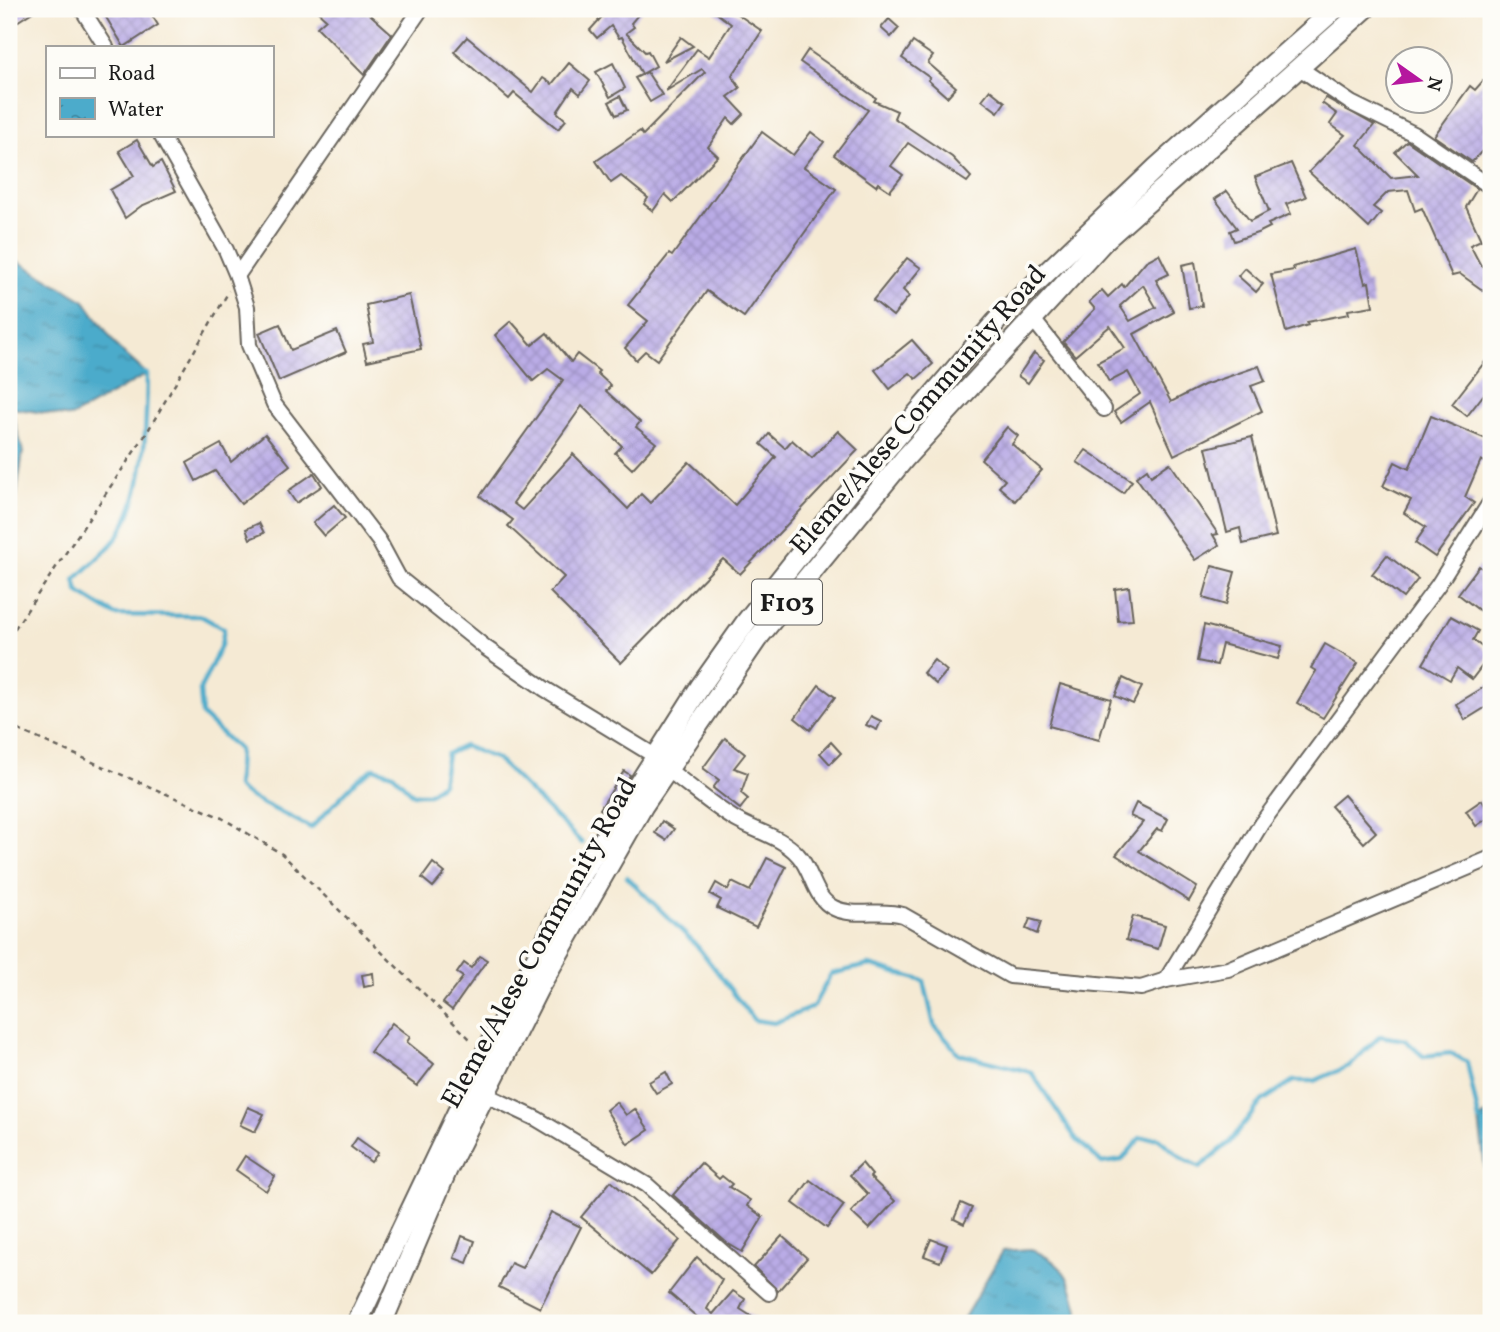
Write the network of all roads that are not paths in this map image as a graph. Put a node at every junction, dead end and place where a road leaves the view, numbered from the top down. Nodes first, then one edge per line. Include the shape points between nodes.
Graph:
1 (82, 9) edge
2 (421, 9) edge
3 (1335, 9) edge
4 (1365, 9) edge
5 (105, 46) edge
6 (1298, 67) junction
7 (162, 136) edge
8 (1491, 187) edge
9 (237, 276) junction
10 (1032, 318) junction
11 (1104, 409) dead end
12 (1491, 501) edge
13 (661, 763) junction
14 (1491, 858) edge
15 (1166, 979) junction
16 (484, 1094) junction
17 (769, 1293) dead end
18 (357, 1323) edge
19 (382, 1323) edge

1 - 5 street
2 - 9 street
3 - 13 main road, Eleme/Alese Community Road / F103 via 1157,167 1001,316 746,621
4 - 6 main road, Eleme/Alese Community Road / F103
6 - 8 street via 1351,103 1414,134
6 - 10 main road, Eleme/Alese Community Road / F103 via 1104,241
7 - 9 street
9 - 13 street via 247,307 249,345 274,404 379,541 399,578 535,682
10 - 11 street
10 - 13 main road, Eleme/Alese Community Road / F103 via 814,567
12 - 15 street via 1438,585 1261,824
13 - 15 street via 734,818 794,851 832,907 903,915 1021,978 1141,988
13 - 16 main road, Eleme/Alese Community Road / F103
13 - 18 main road, Eleme/Alese Community Road / F103 via 579,878 485,1054
14 - 15 street via 1228,969
16 - 17 street via 537,1119 647,1185
16 - 19 main road, Eleme/Alese Community Road / F103

